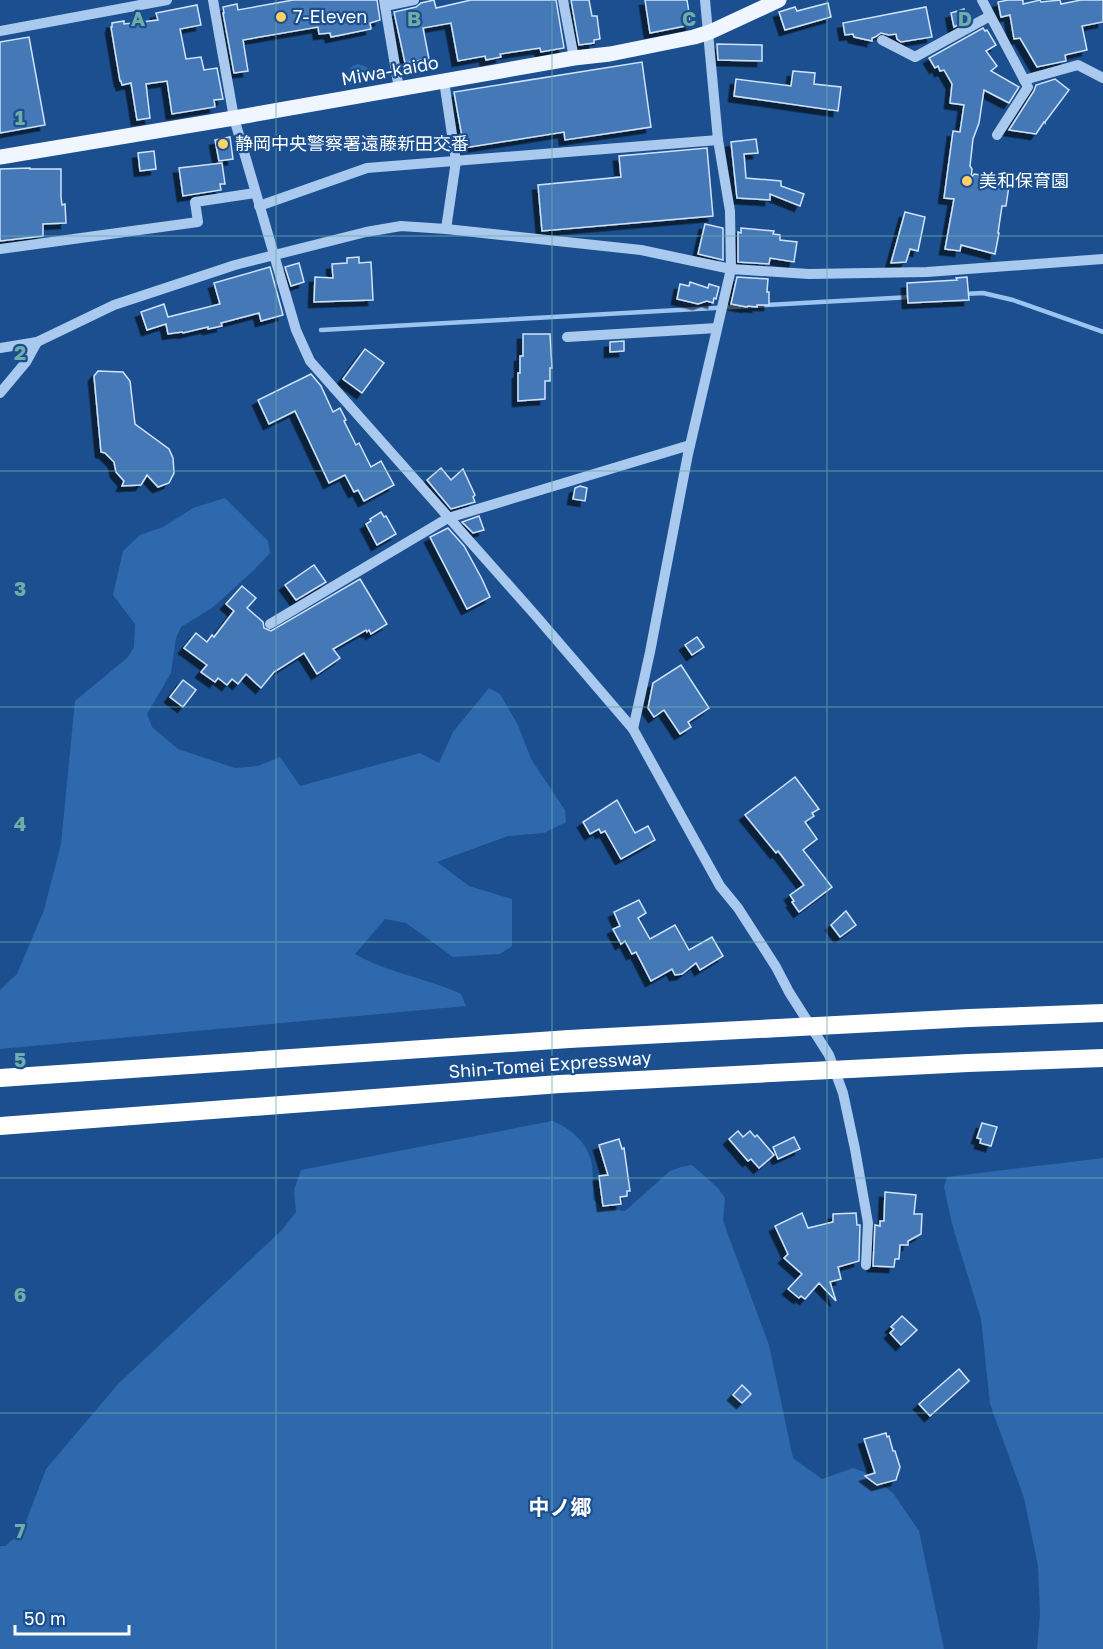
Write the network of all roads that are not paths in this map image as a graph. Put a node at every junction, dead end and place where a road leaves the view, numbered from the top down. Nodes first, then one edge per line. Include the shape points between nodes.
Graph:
1 (167, 0) edge
2 (213, 0) edge
3 (414, 0) edge
4 (562, 0) edge
5 (705, 0) edge
6 (779, 0) edge
7 (982, 0) edge
8 (384, 3) edge
9 (990, 16) junction
10 (0, 31) edge
11 (710, 32) junction
12 (882, 40) dead end
13 (574, 58) junction
14 (1103, 78) edge
15 (1024, 80) junction
16 (444, 81) junction
17 (399, 89) junction
18 (234, 118) junction
19 (997, 135) dead end
20 (718, 141) junction
21 (0, 157) edge
22 (456, 161) junction
23 (255, 193) junction
24 (259, 206) junction
25 (446, 229) junction
26 (0, 249) edge
27 (275, 255) junction
28 (1103, 259) edge
29 (730, 269) junction
30 (717, 328) junction
31 (567, 338) dead end
32 (37, 342) junction
33 (0, 348) edge
34 (0, 393) edge
35 (690, 445) junction
36 (448, 518) junction
37 (270, 624) dead end
38 (633, 729) junction
39 (1103, 1012) edge
40 (1103, 1058) edge
41 (0, 1078) edge
42 (0, 1126) edge
43 (866, 1265) dead end

1 - 10 street
2 - 18 street
3 - 8 street
4 - 13 street
5 - 11 street
6 - 11 main road, Miwa-kaido
7 - 9 street
8 - 17 street
9 - 12 street via 915,57
9 - 15 street
11 - 13 main road, Miwa-kaido
11 - 20 street
13 - 16 main road, Miwa-kaido
14 - 15 street via 1078,65
15 - 19 street via 1028,87
16 - 17 main road, Miwa-kaido
16 - 22 street
17 - 18 main road, Miwa-kaido
18 - 21 main road, Miwa-kaido
18 - 23 street
20 - 22 street
20 - 29 street via 730,211
22 - 24 street via 367,168
22 - 25 street
23 - 24 street
23 - 26 street via 195,202 198,222
24 - 27 street
25 - 27 street via 401,226
25 - 29 street via 641,250
27 - 32 street via 114,305
27 - 36 street via 296,330 310,361
28 - 29 street via 927,272 809,274
29 - 30 street
30 - 31 street
30 - 35 street
32 - 33 street
32 - 34 street
35 - 36 street
35 - 38 street
36 - 37 street
36 - 38 street
38 - 43 street via 720,886 770,957 829,1055 843,1093 855,1149 868,1223
39 - 41 highway, Shin-Tomei Expressway, bridge via 569,1039
40 - 42 highway, Shin-Tomei Expressway, bridge via 560,1084

